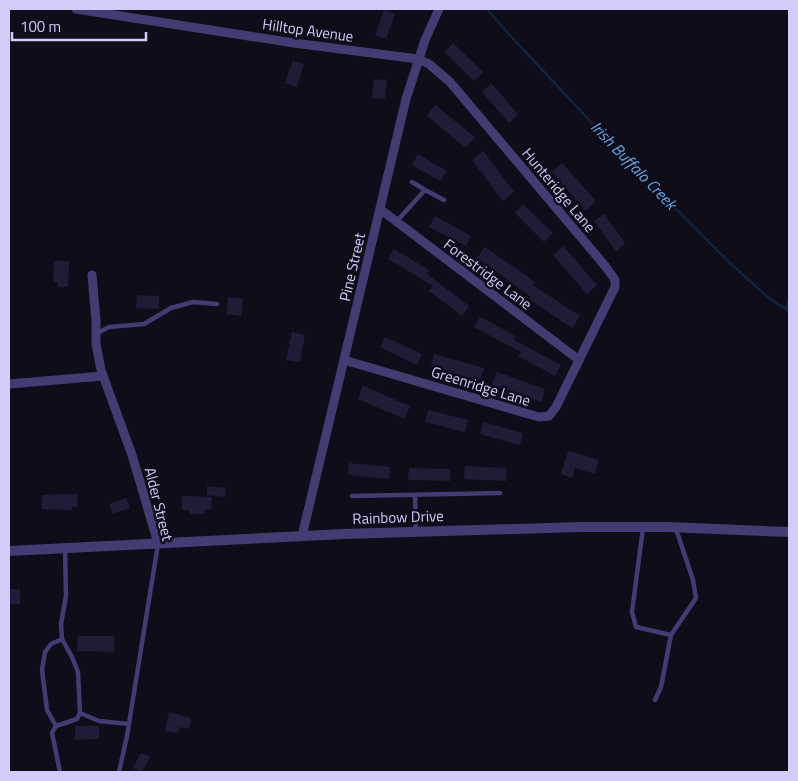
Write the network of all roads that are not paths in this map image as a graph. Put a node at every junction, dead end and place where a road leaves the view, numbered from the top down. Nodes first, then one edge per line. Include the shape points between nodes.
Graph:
1 (76, 9) edge
2 (439, 9) edge
3 (418, 59) junction
4 (412, 182) dead end
5 (425, 190) junction
6 (444, 200) dead end
7 (380, 209) junction
8 (396, 222) junction
9 (92, 275) dead end
10 (216, 304) dead end
11 (96, 334) junction
12 (344, 360) junction
13 (579, 360) junction
14 (103, 376) junction
15 (9, 384) edge
16 (500, 493) dead end
17 (416, 495) junction
18 (352, 496) dead end
19 (643, 526) junction
20 (676, 527) junction
21 (416, 532) junction
22 (789, 532) edge
23 (302, 536) junction
24 (158, 543) junction
25 (65, 548) junction
26 (9, 551) edge
27 (671, 635) junction
28 (62, 639) junction
29 (655, 700) dead end
30 (80, 713) junction
31 (129, 724) junction
32 (56, 726) junction
33 (60, 772) edge
34 (119, 772) edge

1 - 3 street, Hilltop Avenue
2 - 3 street, Pine Street
3 - 7 street, Pine Street
3 - 13 street, Hunteridge Lane via 450,82 615,280 615,287
4 - 5 lane
5 - 6 lane
5 - 8 lane
7 - 8 street, Forestridge Lane
7 - 12 street, Pine Street
8 - 13 street, Forestridge Lane
9 - 11 street, Alder Street
10 - 11 lane via 193,302 171,308 144,324 109,327
11 - 14 street, Alder Street
12 - 13 street, Greenridge Lane via 539,417 549,416 556,407
12 - 23 street, Pine Street
14 - 15 street
14 - 24 street, Alder Street via 129,446
16 - 17 lane
17 - 18 lane
17 - 21 lane
19 - 20 street, Rainbow Drive
19 - 21 street, Rainbow Drive
19 - 27 lane via 633,621 636,627
20 - 22 street, Rainbow Drive
20 - 27 lane via 696,598
21 - 23 street, Rainbow Drive
23 - 24 street, Rainbow Drive
24 - 25 street, Rainbow Drive
24 - 31 lane, Alder Street
25 - 26 street, Rainbow Drive
25 - 28 lane via 66,596
27 - 29 lane via 662,687
28 - 30 lane via 78,672
28 - 32 lane via 50,644 42,670 47,710
30 - 31 lane via 99,721
30 - 32 lane via 77,719
31 - 34 lane, Alder Street
32 - 33 lane via 52,734

